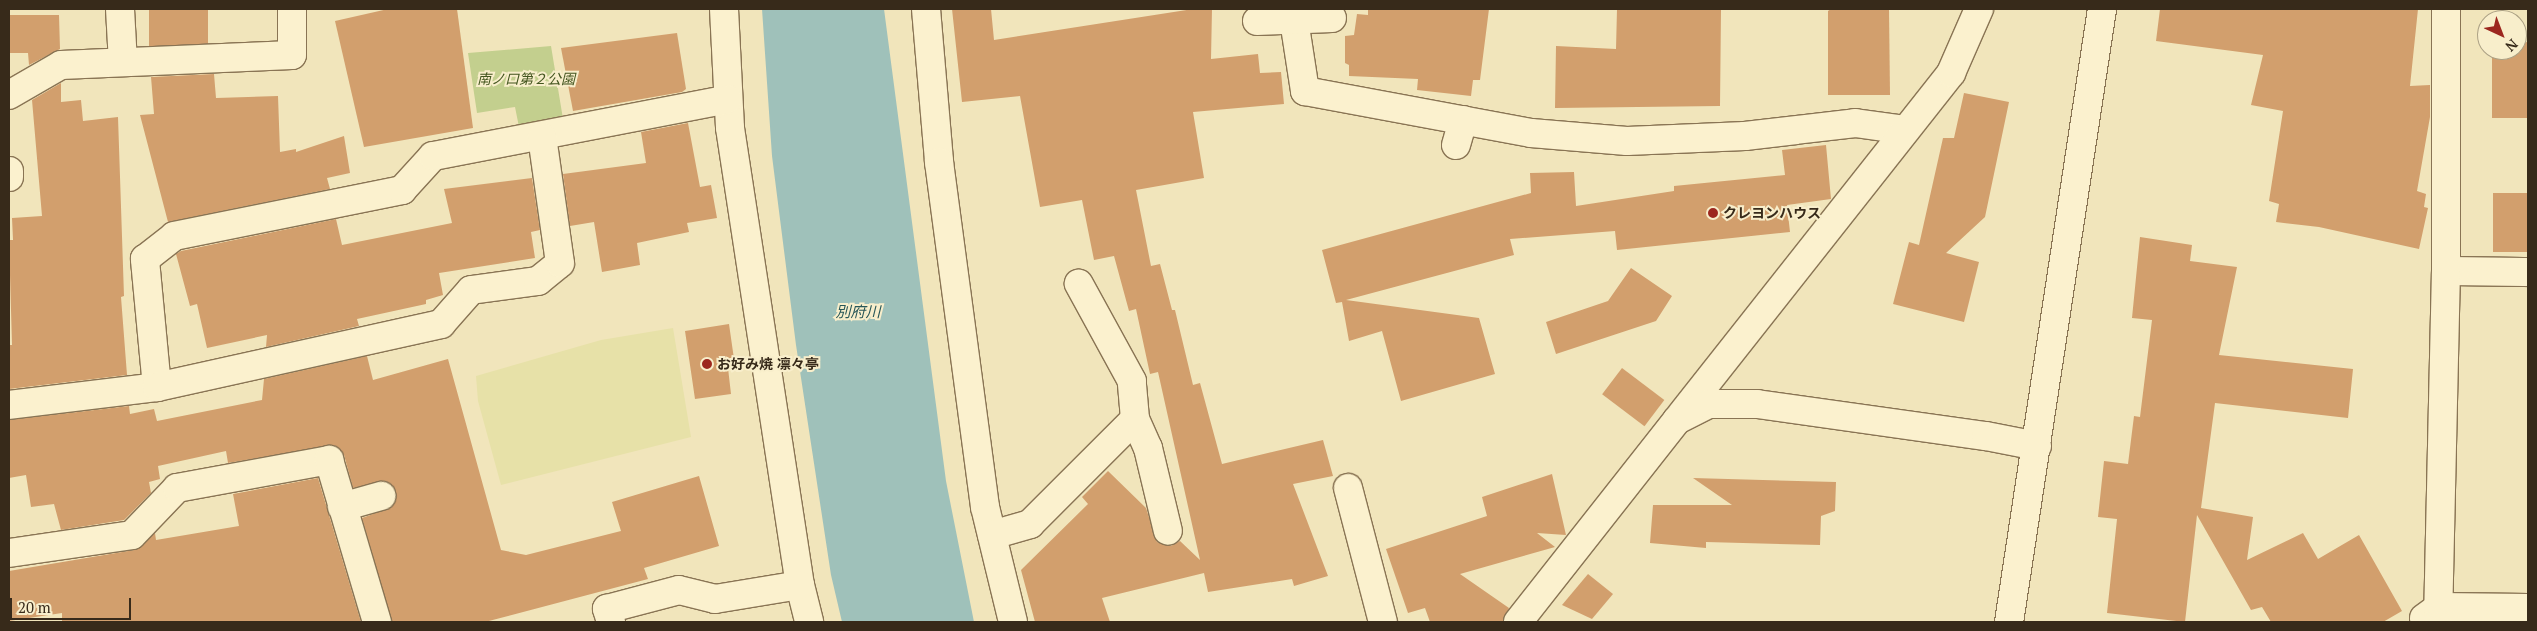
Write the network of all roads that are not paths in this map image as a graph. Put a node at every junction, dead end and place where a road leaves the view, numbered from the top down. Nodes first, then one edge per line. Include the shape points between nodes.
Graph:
1 (120, 9) edge
2 (292, 9) edge
3 (724, 9) edge
4 (926, 9) edge
5 (1979, 9) edge
6 (2102, 9) edge
7 (2446, 9) edge
8 (1332, 18) dead end
9 (1294, 20) junction
10 (1257, 21) dead end
11 (123, 62) junction
12 (9, 95) edge
13 (728, 98) junction
14 (1905, 130) junction
15 (542, 137) junction
16 (9, 171) edge
17 (9, 177) edge
18 (2446, 271) junction
19 (2528, 272) edge
20 (1079, 284) dead end
21 (157, 387) junction
22 (9, 405) edge
23 (1135, 419) junction
24 (1678, 420) junction
25 (2037, 446) junction
26 (1348, 488) dead end
27 (381, 496) dead end
28 (342, 507) junction
29 (1168, 531) dead end
30 (992, 535) junction
31 (9, 553) edge
32 (800, 585) junction
33 (2528, 608) edge
34 (2432, 617) edge
35 (1526, 618) edge
36 (377, 622) edge
37 (611, 622) edge
38 (809, 622) edge
39 (1013, 622) edge
40 (1383, 622) edge
41 (2010, 622) edge

1 - 11 street
2 - 11 street via 292,55
3 - 13 street
4 - 30 street via 939,162 985,507
5 - 14 street via 1951,73
6 - 25 street
7 - 18 street
8 - 9 street
9 - 10 street
9 - 14 street via 1305,91 1459,133 1531,133 1627,141 1654,149 1855,123
11 - 12 street via 61,65
13 - 15 street
13 - 32 street
14 - 24 street
15 - 21 street via 433,156 402,190 174,236 145,259
15 - 21 street via 560,263 538,281 471,290 441,324
16 - 17 street
18 - 19 street
18 - 34 street
20 - 23 street via 1132,381
21 - 22 street
23 - 29 street via 1148,448
23 - 30 street via 1030,524
24 - 25 street via 1710,404 1757,404
24 - 35 street
25 - 41 street
26 - 40 street
27 - 28 street
28 - 31 street via 329,460 177,488 132,535
28 - 36 street
30 - 39 street
32 - 37 street via 715,599 678,590 606,609
32 - 38 street
33 - 34 street

